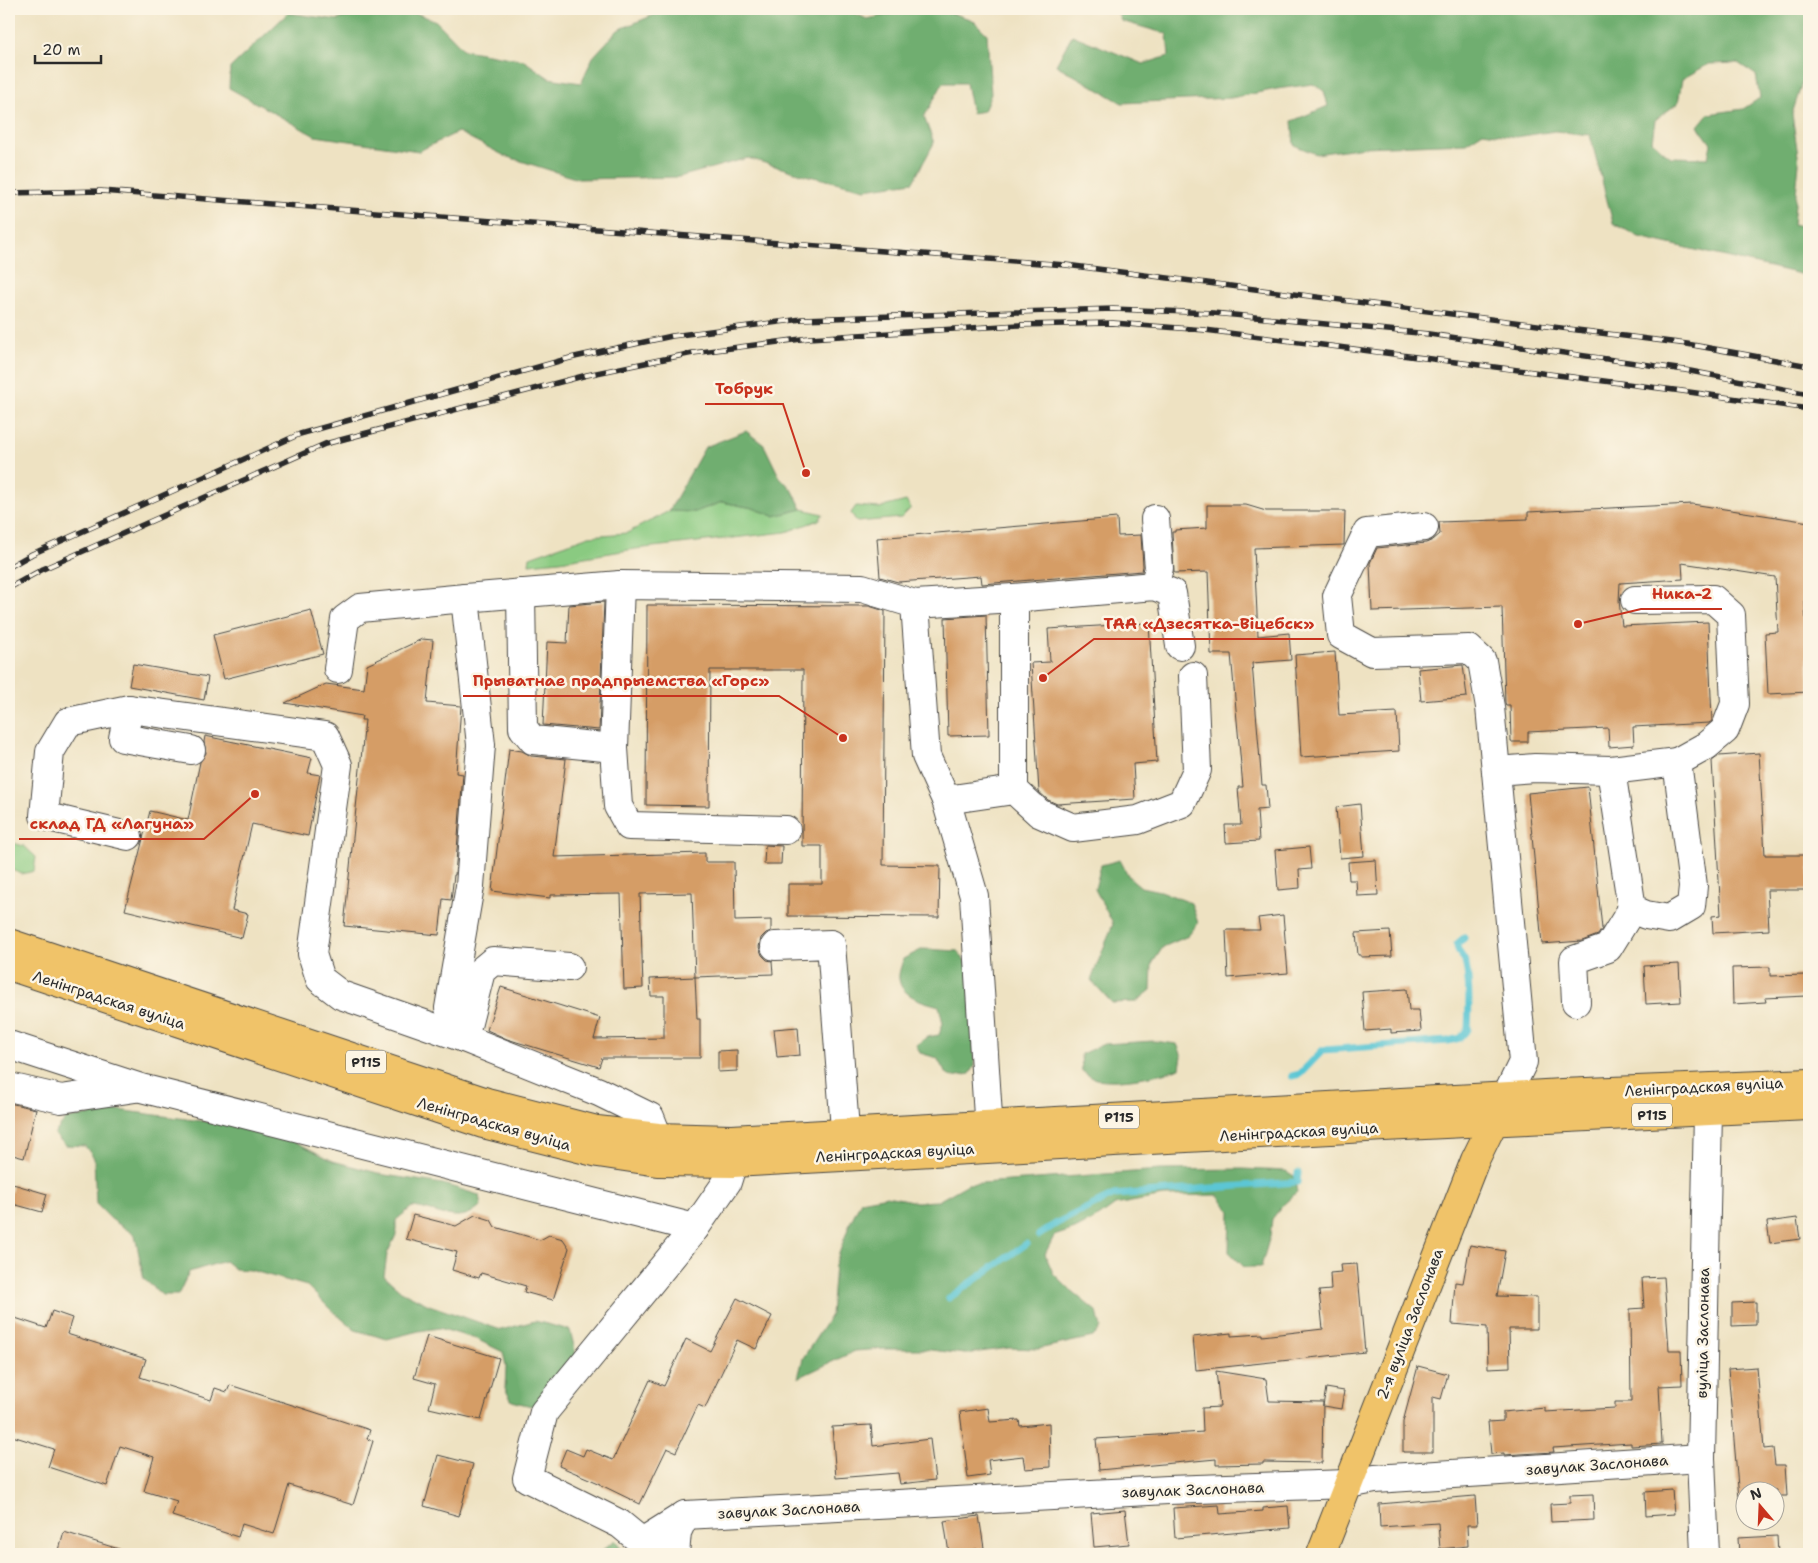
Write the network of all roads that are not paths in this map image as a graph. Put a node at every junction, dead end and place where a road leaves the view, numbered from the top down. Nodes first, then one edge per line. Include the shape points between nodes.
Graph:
1 (1155, 519) dead end
2 (1424, 527) dead end
3 (620, 585) junction
4 (1154, 586) junction
5 (521, 593) junction
6 (465, 598) junction
7 (1014, 598) junction
8 (1635, 600) dead end
9 (915, 604) junction
10 (1180, 646) dead end
11 (338, 669) dead end
12 (1193, 676) dead end
13 (130, 709) junction
14 (614, 748) junction
15 (191, 750) dead end
16 (1677, 762) junction
17 (1611, 770) junction
18 (1496, 771) junction
19 (1014, 790) junction
20 (946, 800) junction
21 (786, 830) dead end
22 (128, 836) dead end
23 (1632, 909) junction
24 (9, 943) edge
25 (776, 946) dead end
26 (9, 966) edge
27 (569, 967) dead end
28 (1576, 1002) dead end
29 (464, 1038) junction
30 (9, 1045) edge
31 (1809, 1082) edge
32 (9, 1087) edge
33 (141, 1088) junction
34 (1506, 1097) junction
35 (1708, 1100) junction
36 (1809, 1106) edge
37 (1494, 1122) junction
38 (989, 1137) junction
39 (846, 1144) junction
40 (658, 1149) junction
41 (733, 1151) junction
42 (695, 1228) junction
43 (1701, 1458) junction
44 (1348, 1484) junction
45 (685, 1515) junction
46 (646, 1548) edge
47 (676, 1554) edge
48 (1320, 1554) edge
49 (1705, 1554) edge

1 - 4 street via 1159,568
2 - 18 street via 1367,533 1337,596 1341,635 1372,652 1469,649 1482,661
3 - 5 street
3 - 9 street via 862,588
3 - 14 street
4 - 7 street
4 - 10 street via 1172,593
5 - 6 street
5 - 14 street via 523,728 533,740
6 - 11 street via 360,608 345,619
6 - 29 street via 481,746 470,886 449,1008
7 - 9 street
7 - 19 street
8 - 16 street via 1713,599 1731,615 1735,704 1725,730 1706,746
9 - 20 street via 926,756
12 - 19 street via 1197,770 1182,804 1138,820 1073,828 1039,813
13 - 15 street via 123,738
13 - 22 street via 68,722 50,752 44,816
13 - 29 street via 325,736 338,765 312,954 320,979 341,995
14 - 21 street via 618,806 629,826
16 - 17 street
16 - 23 street via 1693,886 1691,906 1669,919
17 - 18 street via 1535,768
17 - 23 street
18 - 34 street via 1523,1062
19 - 20 street
20 - 38 street via 974,896
23 - 28 street via 1608,948 1574,960
24 - 40 main road, Ленінградская вуліца / Р115 via 487,1102
25 - 39 street via 831,944
26 - 40 main road, Ленінградская вуліца / Р115 via 483,1124 598,1153
27 - 29 street via 493,962 481,971
29 - 40 street via 599,1092 650,1117
30 - 33 street
31 - 35 main road, Ленінградская вуліца / Р115
32 - 33 street via 61,1099
33 - 42 street
34 - 35 main road, Ленінградская вуліца / Р115
34 - 37 main road, 2-я вуліца Заслонава
34 - 38 main road, Ленінградская вуліца / Р115 via 1152,1115
35 - 36 main road, Ленінградская вуліца / Р115
35 - 37 main road, Ленінградская вуліца / Р115
35 - 43 street, вуліца Заслонава
37 - 38 main road, Ленінградская вуліца / Р115
37 - 44 main road, 2-я вуліца Заслонава via 1475,1160
38 - 39 main road, Ленінградская вуліца / Р115
39 - 41 main road, Ленінградская вуліца / Р115
40 - 41 main road, Ленінградская вуліца / Р115
41 - 42 street via 727,1182
42 - 46 street via 544,1412 527,1478 620,1524
43 - 44 street, завулак Заслонава via 1375,1479
43 - 49 street, вуліца Заслонава
44 - 45 street, завулак Заслонава
44 - 48 main road, 2-я вуліца Заслонава
45 - 46 street
45 - 47 street via 677,1532

